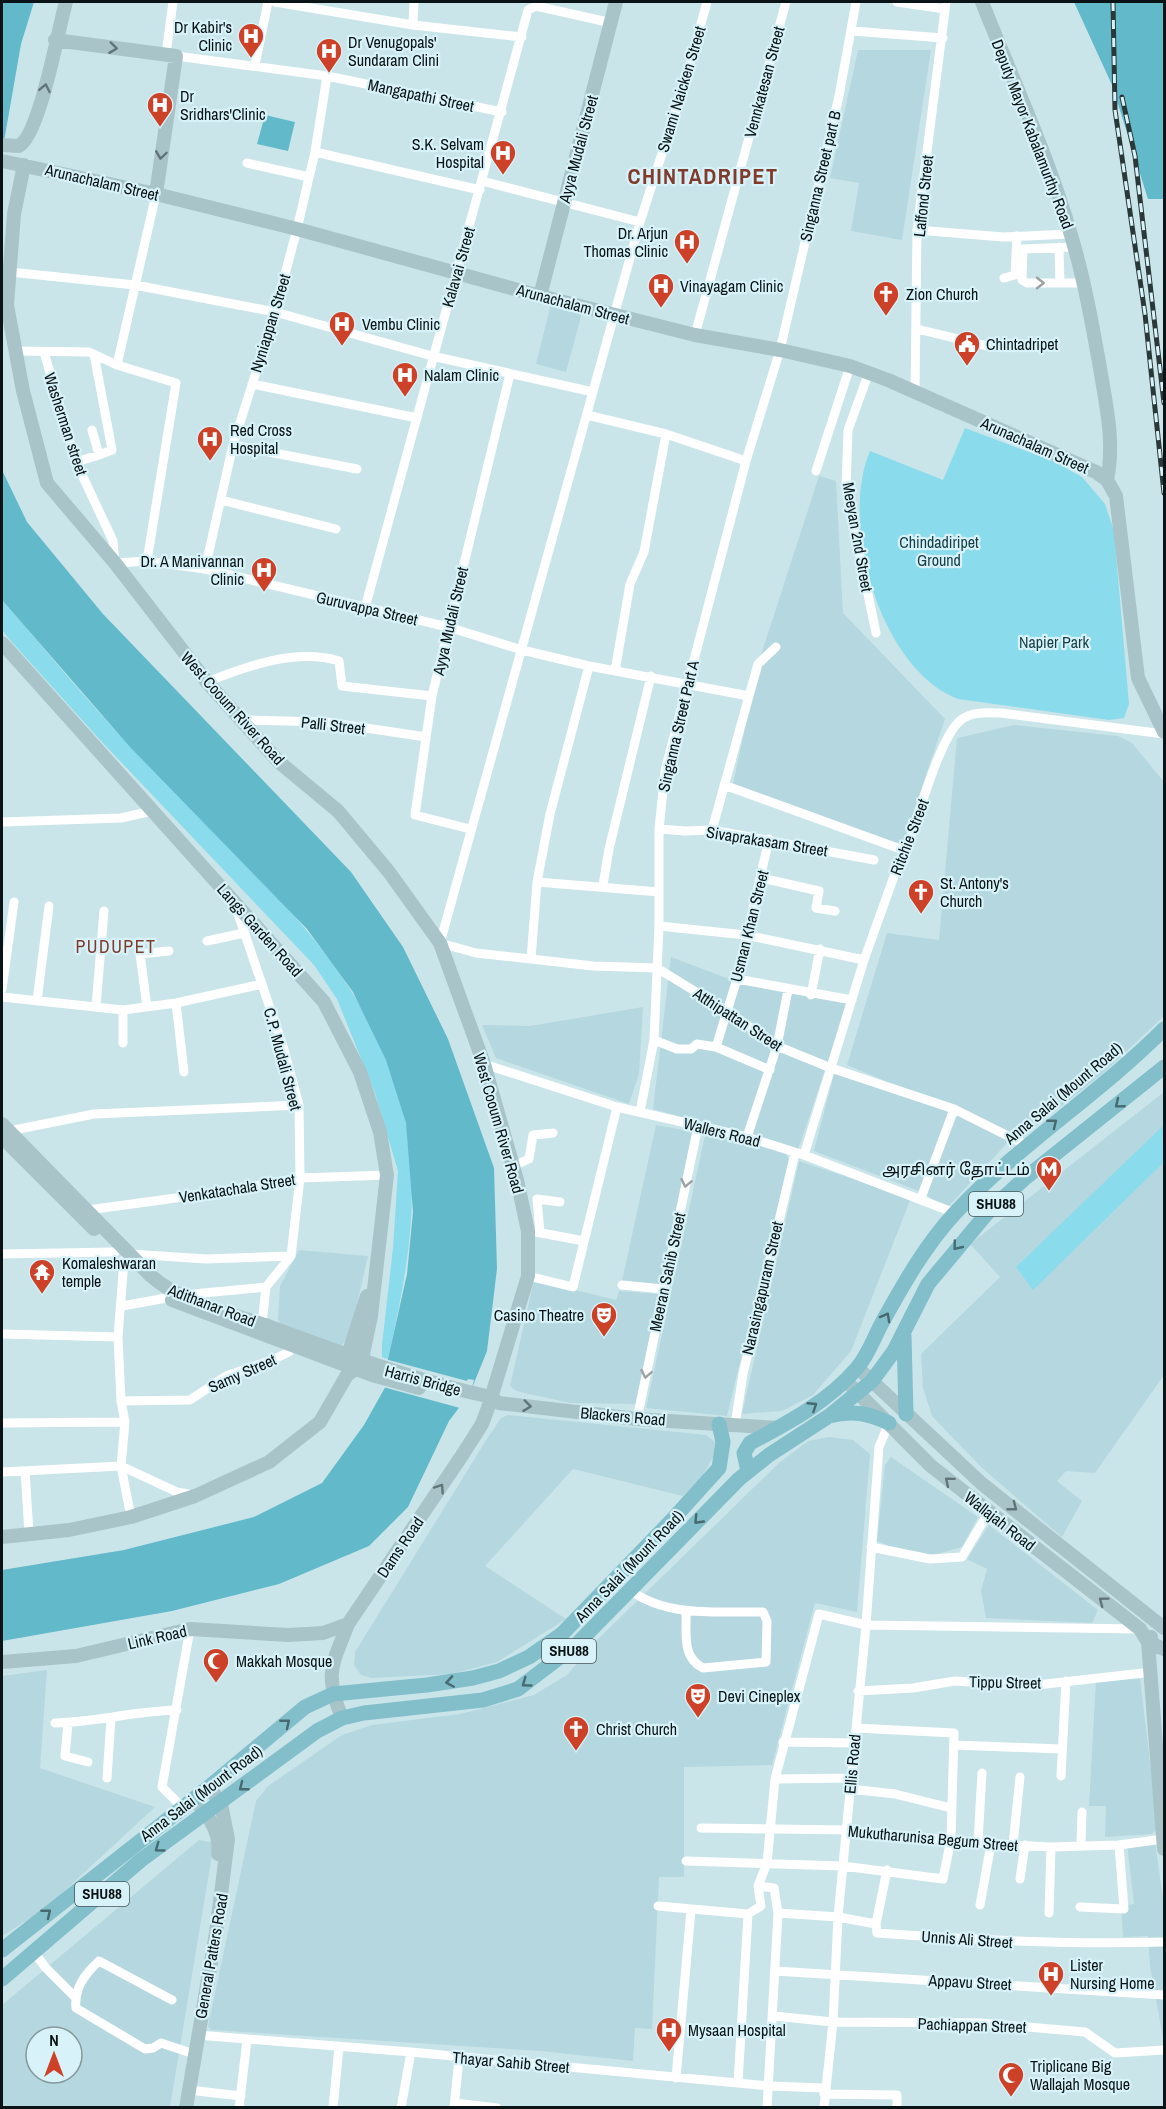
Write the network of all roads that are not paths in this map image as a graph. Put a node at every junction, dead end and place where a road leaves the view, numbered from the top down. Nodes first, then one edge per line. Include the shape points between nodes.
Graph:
1 (66, 2) edge
2 (173, 2) edge
3 (268, 2) edge
4 (275, 2) edge
5 (414, 2) edge
6 (616, 2) edge
7 (707, 2) edge
8 (786, 2) edge
9 (856, 2) edge
10 (897, 2) edge
11 (982, 2) edge
12 (946, 5) edge
13 (612, 23) junction
14 (412, 25) junction
15 (852, 31) junction
16 (522, 37) junction
17 (943, 38) junction
18 (55, 40) junction
19 (171, 55) junction
20 (255, 65) junction
21 (327, 76) junction
22 (502, 112) junction
23 (2, 145) edge
24 (315, 152) junction
25 (4, 161) edge
26 (247, 163) dead end
27 (24, 165) junction
28 (309, 177) junction
29 (481, 186) junction
30 (156, 194) junction
31 (564, 201) junction
32 (639, 222) junction
33 (297, 229) junction
34 (917, 230) junction
35 (1017, 236) junction
36 (1073, 240) junction
37 (1059, 248) junction
38 (10, 272) junction
39 (457, 273) junction
40 (1004, 278) dead end
41 (1060, 283) junction
42 (1084, 283) junction
43 (135, 285) junction
44 (540, 296) junction
45 (275, 312) junction
46 (615, 315) junction
47 (917, 329) junction
48 (695, 335) junction
49 (987, 346) dead end
50 (780, 350) junction
51 (15, 351) junction
52 (44, 352) junction
53 (94, 354) junction
54 (432, 356) junction
55 (117, 365) junction
56 (850, 366) junction
57 (869, 372) junction
58 (510, 374) junction
59 (252, 384) junction
60 (593, 392) junction
61 (915, 392) junction
62 (587, 415) junction
63 (417, 418) junction
64 (92, 430) dead end
65 (666, 434) junction
66 (233, 445) junction
67 (99, 454) junction
68 (746, 461) junction
69 (76, 462) junction
70 (357, 469) dead end
71 (816, 471) dead end
72 (1107, 480) junction
73 (221, 500) junction
74 (336, 529) dead end
75 (147, 561) junction
76 (115, 563) junction
77 (205, 569) junction
78 (365, 608) junction
79 (448, 627) junction
80 (876, 633) dead end
81 (2, 643) edge
82 (776, 647) dead end
83 (522, 650) junction
84 (590, 666) junction
85 (615, 671) junction
86 (651, 676) junction
87 (207, 682) junction
88 (687, 682) junction
89 (432, 696) junction
90 (749, 696) junction
91 (240, 720) junction
92 (1164, 733) edge
93 (426, 737) junction
94 (724, 785) junction
95 (152, 811) junction
96 (2, 822) edge
97 (470, 829) junction
98 (659, 829) junction
99 (712, 830) junction
100 (769, 839) junction
101 (906, 851) junction
102 (874, 860) dead end
103 (761, 878) junction
104 (537, 882) junction
105 (603, 885) junction
106 (658, 892) junction
107 (232, 898) junction
108 (14, 902) dead end
109 (49, 906) dead end
110 (104, 911) dead end
111 (835, 911) dead end
112 (659, 926) junction
113 (244, 933) junction
114 (746, 935) junction
115 (207, 941) dead end
116 (440, 943) junction
117 (820, 949) junction
118 (169, 951) dead end
119 (531, 959) junction
120 (864, 960) junction
121 (657, 968) junction
122 (737, 979) junction
123 (262, 984) junction
124 (2, 989) edge
125 (788, 990) junction
126 (811, 995) junction
127 (2, 998) edge
128 (852, 1000) junction
129 (37, 1001) junction
130 (176, 1003) junction
131 (96, 1006) junction
132 (147, 1007) junction
133 (123, 1010) junction
134 (727, 1011) junction
135 (1164, 1029) edge
136 (654, 1040) junction
137 (123, 1042) dead end
138 (777, 1046) junction
139 (716, 1047) junction
140 (484, 1064) junction
141 (1164, 1067) edge
142 (831, 1068) junction
143 (770, 1070) junction
144 (184, 1072) dead end
145 (299, 1105) junction
146 (617, 1107) junction
147 (954, 1109) junction
148 (640, 1112) junction
149 (698, 1126) junction
150 (4, 1131) edge
151 (552, 1133) dead end
152 (747, 1137) junction
153 (1026, 1145) junction
154 (799, 1154) junction
155 (513, 1166) junction
156 (387, 1175) junction
157 (300, 1178) junction
158 (921, 1198) junction
159 (561, 1202) dead end
160 (88, 1210) junction
161 (956, 1213) junction
162 (534, 1232) junction
163 (584, 1241) junction
164 (2, 1254) edge
165 (123, 1255) junction
166 (291, 1256) junction
167 (528, 1276) junction
168 (622, 1285) dead end
169 (267, 1287) junction
170 (663, 1289) junction
171 (176, 1297) junction
172 (122, 1305) junction
173 (262, 1324) junction
174 (904, 1327) junction
175 (2, 1334) edge
176 (118, 1337) junction
177 (292, 1346) junction
178 (351, 1364) junction
179 (858, 1368) junction
180 (373, 1371) joint
181 (845, 1380) junction
182 (872, 1381) junction
183 (858, 1391) junction
184 (469, 1397) joint
185 (121, 1401) junction
186 (493, 1402) junction
187 (906, 1414) junction
188 (829, 1416) junction
189 (637, 1419) junction
190 (125, 1422) junction
191 (2, 1423) edge
192 (890, 1423) junction
193 (719, 1424) junction
194 (735, 1425) junction
195 (778, 1428) junction
196 (121, 1466) junction
197 (719, 1468) junction
198 (25, 1471) junction
199 (2, 1472) edge
200 (744, 1475) junction
201 (195, 1496) junction
202 (988, 1513) junction
203 (130, 1517) junction
204 (28, 1533) junction
205 (2, 1538) edge
206 (871, 1547) junction
207 (630, 1590) junction
208 (686, 1611) junction
209 (348, 1624) junction
210 (866, 1625) junction
211 (1161, 1626) edge
212 (190, 1629) junction
213 (1140, 1629) junction
214 (1148, 1642) junction
215 (1164, 1649) edge
216 (2, 1662) edge
217 (506, 1668) junction
218 (1152, 1672) junction
219 (478, 1677) junction
220 (1066, 1681) junction
221 (858, 1691) junction
222 (333, 1695) junction
223 (498, 1695) junction
224 (177, 1710) junction
225 (111, 1718) junction
226 (342, 1718) junction
227 (55, 1723) dead end
228 (68, 1723) junction
229 (856, 1728) junction
230 (783, 1742) junction
231 (854, 1743) junction
232 (954, 1745) junction
233 (1061, 1749) junction
234 (88, 1762) dead end
235 (982, 1773) dead end
236 (1061, 1776) dead end
237 (107, 1778) dead end
238 (851, 1778) junction
239 (1020, 1778) dead end
240 (775, 1779) junction
241 (209, 1787) junction
242 (850, 1789) junction
243 (188, 1803) junction
244 (221, 1804) junction
245 (951, 1808) junction
246 (1163, 1810) edge
247 (1082, 1812) dead end
248 (206, 1814) junction
249 (701, 1828) dead end
250 (771, 1829) junction
251 (845, 1830) junction
252 (951, 1839) junction
253 (978, 1842) junction
254 (991, 1844) junction
255 (1081, 1844) junction
256 (1164, 1844) edge
257 (1013, 1845) junction
258 (1025, 1845) junction
259 (1119, 1845) junction
260 (1051, 1847) junction
261 (686, 1861) dead end
262 (767, 1863) junction
263 (843, 1866) junction
264 (887, 1870) junction
265 (1020, 1879) dead end
266 (758, 1886) junction
267 (980, 1905) dead end
268 (658, 1906) dead end
269 (1080, 1907) dead end
270 (691, 1910) junction
271 (778, 1913) junction
272 (1049, 1913) dead end
273 (748, 1914) junction
274 (838, 1917) junction
275 (876, 1924) junction
276 (1164, 1942) edge
277 (2, 1950) edge
278 (34, 1952) junction
279 (775, 1971) junction
280 (837, 1976) junction
281 (2, 1979) edge
282 (1164, 1995) edge
283 (75, 1997) junction
284 (172, 2000) dead end
285 (774, 2016) junction
286 (833, 2022) junction
287 (197, 2035) junction
288 (247, 2040) junction
289 (339, 2047) junction
290 (1164, 2050) edge
291 (188, 2052) junction
292 (411, 2052) junction
293 (459, 2058) junction
294 (676, 2078) junction
295 (738, 2084) junction
296 (769, 2086) junction
297 (189, 2090) junction
298 (824, 2091) junction
299 (241, 2096) junction
300 (454, 2105) edge
301 (178, 2108) edge
302 (186, 2108) edge
303 (239, 2108) edge
304 (333, 2108) edge
305 (401, 2108) edge
306 (497, 2108) edge
307 (767, 2108) edge
308 (824, 2108) edge
309 (897, 2108) edge

1 - 18 main road
2 - 19 street
3 - 20 street
4 - 14 street
5 - 14 street
6 - 13 main road, Ayya Mudali Street
7 - 32 street, Swami Naicken Street
8 - 48 street, Vennkatesan Street
9 - 15 street, Singanna Street part B
10 - 12 street
11 - 36 main road, Deputy Mayor Kabalamurthy Road
12 - 17 street, Laffond Street
13 - 16 street, Kalavai Street via 533,6 528,10
13 - 31 main road, Ayya Mudali Street
14 - 16 street
15 - 17 street
15 - 50 street, Singanna Street part B
16 - 22 street, Kalavai Street
17 - 34 street, Laffond Street
18 -> 19 main road, Mangapathi Street
23 -> 18 main road via 19,146 30,134 43,98
19 - 20 street, Mangapathi Street
19 -> 30 main road
20 - 21 street, Mangapathi Street
21 - 22 street, Mangapathi Street
21 - 24 street, Nyniappan Street
22 - 29 street, Kalavai Street
24 - 28 street, Nyniappan Street
24 - 29 street
25 - 27 main road, Arunachalam Street
26 - 28 street
27 - 30 main road, Arunachalam Street
27 - 38 main road, West Cooum River Road via 14,214
28 - 33 street, Nyniappan Street
29 - 31 street
29 - 39 street, Kalavai Street
30 - 33 main road, Arunachalam Street
30 - 43 street
31 - 32 street
31 - 44 main road, Ayya Mudali Street
32 - 46 street, Swami Naicken Street
33 - 39 main road, Arunachalam Street
33 - 45 street, Nyniappan Street
34 - 35 street
34 - 47 street, Laffond Street
35 - 36 street
35 - 40 street via 1015,275
36 - 37 street
36 - 42 main road, Deputy Mayor Kabalamurthy Road
37 - 41 street
37 -> 41 street via 1023,249 1022,280
38 - 43 street
38 - 51 main road, West Cooum River Road via 7,304
39 - 44 main road, Arunachalam Street
39 - 54 street, Kalavai Street
41 - 42 street
42 - 72 main road, Deputy Mayor Kabalamurthy Road via 1107,411 1111,448
43 - 45 street
43 - 55 street
44 - 46 main road, Arunachalam Street
45 - 54 street
45 - 59 street, Nyniappan Street
46 - 48 main road, Arunachalam Street
46 - 60 street, Swami Naicken Street
47 - 49 street
47 - 61 street, Laffond Street
48 - 50 main road, Arunachalam Street
50 - 56 main road, Arunachalam Street
50 - 68 street, Singanna Street Part A
51 - 52 street
51 - 76 main road, West Cooum River Road via 47,483
52 - 53 street
52 - 69 street, Washerman street
53 - 55 street
53 - 67 street via 112,450
54 - 58 street
54 - 63 street, Kalavai Street
55 - 75 street via 176,383
56 - 57 main road, Arunachalam Street
56 - 71 street
57 - 61 main road, Arunachalam Street
57 - 80 street, Meeyan 2nd Street via 848,430 846,488
58 - 60 street
58 - 79 street, Ayya Mudali Street
59 - 63 street
59 - 66 street, Nyniappan Street
60 - 62 street, Swami Naicken Street
61 - 72 main road, Arunachalam Street
62 - 65 street
62 - 83 street, Swami Naicken Street
63 - 78 street, Kalavai Street
64 - 67 street
65 - 68 street
65 - 85 street via 644,552 630,584
66 - 70 street
66 - 73 street, Nyniappan Street
67 - 69 street
68 - 88 street, Singanna Street Part A
69 - 76 street, Washerman street via 113,541
72 - 92 main road, Arunachalam Street via 1116,496 1138,678
73 - 74 street
73 - 77 street, Nyniappan Street
75 - 76 street, Guruvappa Street
75 - 77 street, Guruvappa Street
76 - 87 main road, West Cooum River Road
77 - 78 street, Guruvappa Street
78 - 79 street, Guruvappa Street
79 - 83 street, Guruvappa Street
79 - 89 street, Ayya Mudali Street
81 - 95 main road, Langs Garden Road
82 - 90 street via 758,664
83 - 84 street, Guruvappa Street
83 - 97 street, Swami Naicken Street
84 - 85 street, Guruvappa Street
84 - 104 street via 550,814
85 - 86 street, Guruvappa Street
86 - 88 street, Guruvappa Street
86 - 105 street
87 - 89 street via 242,668 313,655 339,661 342,686
87 - 91 main road, West Cooum River Road
88 - 90 street, Guruvappa Street
88 - 98 street, Singanna Street Part A via 665,771
89 - 93 street, Ayya Mudali Street
90 - 94 street
91 - 93 street, Palli Street via 326,722
91 - 116 main road, West Cooum River Road via 279,762 338,811 389,872
92 - 101 street, Ritchie Street via 1001,713 974,714 960,720 944,744
93 - 97 street, Ayya Mudali Street via 415,815
94 - 99 street
94 - 101 street
95 - 96 street via 121,818
95 - 107 main road, Langs Garden Road
97 - 116 street, Swami Naicken Street
98 - 99 street, Sivaprakasam Street
98 - 106 street, Singanna Street Part A
99 - 100 street, Sivaprakasam Street
100 - 102 street, Sivaprakasam Street
100 - 103 street, Usman Khan Street
101 - 120 street, Ritchie Street
103 - 111 street via 819,891 816,908
103 - 114 street, Usman Khan Street
104 - 105 street
104 - 119 street
105 - 106 street
106 - 112 street, Singanna Street Part A
107 - 113 street, C.P. Mudali Street
107 - 156 main road, Langs Garden Road via 324,1002 360,1072 380,1132
108 - 124 street
109 - 129 street
110 - 131 street
112 - 114 street
112 - 121 street, Singanna Street Part A
113 - 115 street
113 - 123 street, C.P. Mudali Street
114 - 117 street
114 - 122 street, Usman Khan Street
116 - 119 street, Atthipattan Street
116 - 140 main road, West Cooum River Road
117 - 120 street
117 - 126 street
118 - 132 street via 140,954
119 - 121 street, Atthipattan Street
120 - 128 street, Ritchie Street
121 - 134 street, Atthipattan Street
121 - 136 street, Singanna Street Part A
122 - 125 street
122 - 134 street, Usman Khan Street
123 - 130 street
123 - 145 street, C.P. Mudali Street
125 - 126 street
125 - 138 street
126 - 128 street
127 - 129 street
128 - 142 street, Ritchie Street
129 - 131 street
130 - 132 street
130 - 144 street
131 - 133 street
132 - 133 street
133 - 137 street
134 - 138 street, Atthipattan Street
134 - 139 street, Usman Khan Street
153 -> 135 main road, Anna Salai (Mount Road) / SHU88
136 - 139 street via 677,1049 691,1049 697,1044
136 - 148 street, Singanna Street Part A
138 - 142 street, Atthipattan Street
138 - 143 street
139 - 143 street
140 - 146 street, Wallers Road
140 - 155 main road, West Cooum River Road
141 -> 174 main road, Anna Salai (Mount Road) / SHU88 via 989,1211 928,1284
142 - 147 street, Atthipattan Street
142 - 154 street, Ritchie Street
143 - 152 street
145 - 150 street via 94,1114
145 - 157 street, C.P. Mudali Street
146 - 148 street, Wallers Road
146 - 163 street
147 - 153 street, Atthipattan Street
147 - 158 street
148 - 149 street, Wallers Road
149 - 152 street, Wallers Road
149 -> 170 street, Meeran Sahib Street
150 - 160 main road, Adithanar Road
150 - 165 main road, Adithanar Road
151 - 155 street via 534,1135 529,1160
152 - 154 street, Wallers Road
153 - 161 main road, Anna Salai (Mount Road) / SHU88
154 - 158 street, Wallers Road
154 - 194 street, Narasingapuram Street via 743,1374
155 - 162 main road, West Cooum River Road
156 - 157 street, Venkatachala Street
156 - 178 main road, Langs Garden Road via 370,1317
157 - 160 street, Venkatachala Street via 234,1191
157 - 166 street, C.P. Mudali Street
158 - 161 street, Wallers Road
159 - 162 street via 537,1199
160 - 165 main road, Adithanar Road
179 -> 161 main road, Anna Salai (Mount Road) / SHU88 via 912,1269
162 - 163 street
162 - 167 main road, West Cooum River Road
163 - 167 street via 573,1287
164 - 165 street
165 - 166 street via 206,1259
165 - 171 main road, Adithanar Road via 149,1287
165 - 172 street
166 - 169 street
167 - 186 main road, West Cooum River Road
168 - 170 street
169 - 171 street
169 - 173 street
170 -> 189 street, Meeran Sahib Street
171 - 172 street
171 - 173 main road, Adithanar Road
171 - 177 main road, Adithanar Road
172 - 176 street
173 - 178 main road, Adithanar Road
174 - 182 main road, Anna Salai (Mount Road) / SHU88 via 894,1351
174 - 187 main road
175 - 176 street
176 - 185 street
177 - 178 main road, Adithanar Road
177 - 185 street, Samy Street via 289,1352 272,1360 226,1376 190,1400
178 - 180 main road, Adithanar Road
178 - 201 main road, Langs Garden Road via 320,1422 269,1462
179 - 181 main road, Anna Salai (Mount Road) / SHU88
179 - 182 main road, Wallajah Road
180 - 184 main road, Harris Bridge
181 - 183 main road, Wallajah Road
195 -> 181 main road, Anna Salai (Mount Road) / SHU88 via 832,1394
182 - 183 main road, Anna Salai (Mount Road) / SHU88
182 - 187 main road, Wallajah Road
183 - 188 main road, Anna Salai (Mount Road) / SHU88
183 - 192 main road, Wallajah Road
184 - 186 main road, Blackers Road
185 - 190 street
186 -> 189 main road, Blackers Road
209 -> 186 main road, Dams Road via 461,1457
187 -> 211 main road, Wallajah Road via 981,1483
188 - 192 main road via 868,1413
188 - 200 main road, Anna Salai (Mount Road) / SHU88
189 - 193 main road, Blackers Road
190 - 191 street
190 - 196 street
202 -> 192 main road, Wallajah Road via 931,1466
192 - 206 street, Ellis Road via 879,1447
193 - 194 main road, Blackers Road
193 - 197 main road via 723,1443
194 - 195 main road, Blackers Road
195 - 200 main road, Anna Salai (Mount Road) via 750,1443 744,1453
196 - 198 street
196 - 201 street via 177,1492
196 - 203 street
197 - 200 main road
197 - 217 main road, Anna Salai (Mount Road) / SHU88 via 577,1619 529,1657
198 - 199 street
198 - 204 street
200 -> 207 main road, Anna Salai (Mount Road) / SHU88
201 - 203 main road, Langs Garden Road
202 - 206 street via 962,1557 930,1559
213 -> 202 main road, Wallajah Road
203 - 204 main road, Langs Garden Road via 69,1530
204 - 205 main road, Langs Garden Road
206 - 210 street, Ellis Road
207 - 208 street via 653,1605
207 -> 223 main road, Anna Salai (Mount Road) / SHU88 via 555,1663 518,1689
208 - 208 street via 763,1612 767,1621 766,1662 703,1668 694,1663 687,1651
209 - 212 main road, Link Road via 323,1634
209 - 222 main road, Dams Road via 333,1660
210 - 213 street
210 - 221 street, Ellis Road
210 - 230 street via 819,1614
211 - 214 main road
212 - 216 main road, Link Road via 76,1656
212 - 224 street
213 - 214 main road, Wallajah Road
214 - 215 main road
214 - 218 main road
217 - 219 main road, Anna Salai (Mount Road) / SHU88
217 - 223 main road
218 - 220 street, Tippu Street
218 - 246 main road
219 -> 222 main road, Anna Salai (Mount Road) / SHU88
219 - 223 main road
220 - 221 street, Tippu Street via 1028,1686 955,1681
220 - 233 street
221 - 229 street, Ellis Road
222 - 226 main road, Dams Road
241 -> 222 main road, Anna Salai (Mount Road) / SHU88 via 305,1707
223 - 226 main road, Anna Salai (Mount Road) / SHU88
224 - 225 street
224 - 243 street via 162,1787
225 - 228 street
225 - 237 street
226 -> 244 main road, Anna Salai (Mount Road) / SHU88 via 285,1752
227 - 228 street
228 - 234 street via 64,1756
229 - 231 street, Ellis Road
229 - 232 street via 954,1733
230 - 231 street
230 - 240 street
231 - 238 street, Ellis Road
232 - 233 street
232 - 245 street
233 - 236 street
235 - 253 street
238 - 240 street
238 - 242 street, Ellis Road
239 - 257 street
240 - 250 street
241 - 243 main road, Anna Salai (Mount Road) / SHU88
241 - 244 main road
242 - 245 street via 895,1794
242 - 251 street, Ellis Road
243 - 248 main road, General Patters Road
277 -> 243 main road, Anna Salai (Mount Road) / SHU88
244 - 248 main road, Anna Salai (Mount Road) / SHU88
244 - 287 main road, General Patters Road via 228,1839 226,1864
245 - 252 street
246 - 256 main road
247 - 255 street
248 -> 278 main road, Anna Salai (Mount Road) / SHU88 via 141,1860
248 - 291 main road, General Patters Road via 220,1841
249 - 250 street, Mukutharunisa Begum Street
250 - 251 street, Mukutharunisa Begum Street
250 - 262 street
251 - 252 street, Mukutharunisa Begum Street
251 - 263 street, Ellis Road
252 - 253 street, Mukutharunisa Begum Street
252 - 264 street via 943,1879
253 - 254 street, Mukutharunisa Begum Street
254 - 257 street, Mukutharunisa Begum Street
254 - 267 street
255 - 259 street, Mukutharunisa Begum Street
255 - 260 street, Mukutharunisa Begum Street
256 - 259 street, Mukutharunisa Begum Street
257 - 258 street, Mukutharunisa Begum Street
258 - 260 street, Mukutharunisa Begum Street
258 - 265 street
259 - 269 street via 1124,1909
260 - 272 street
261 - 262 street
262 - 263 street
262 - 266 street
263 - 264 street
263 - 274 street, Ellis Road
264 - 275 street
266 - 271 street via 774,1888
266 - 273 street via 761,1906
268 - 270 street
270 - 273 street
270 - 294 street
271 - 274 street, Unnis Ali Street
271 - 279 street
273 - 295 street
274 - 275 street, Unnis Ali Street
274 - 280 street, Ellis Road
275 - 276 street, Unnis Ali Street via 877,1933 980,1942
278 - 281 main road, Anna Salai (Mount Road) / SHU88
278 - 283 street
279 - 280 street, Appavu Street
279 - 285 street
280 - 282 street, Appavu Street
280 - 286 street, Ellis Road
283 - 284 street via 77,1988 99,1961
283 - 291 street via 76,2008 145,2049 161,2043
285 - 286 street, Pachiappan Street
285 - 296 street
286 - 290 street, Pachiappan Street via 980,2023 1085,2032 1116,2053
286 - 298 street, Ellis Road
287 - 288 street, Thayar Sahib Street
287 - 297 main road, General Patters Road
288 - 289 street, Thayar Sahib Street
288 - 299 street
289 - 292 street, Thayar Sahib Street
289 - 304 street
291 - 301 main road, General Patters Road
292 - 293 street, Thayar Sahib Street
292 - 305 street
293 - 294 street, Thayar Sahib Street
293 - 300 street
294 - 295 street, Thayar Sahib Street
295 - 296 street, Thayar Sahib Street
296 - 298 street, Thayar Sahib Street
296 - 307 street
297 - 299 street
297 - 302 main road, General Patters Road
298 - 308 street, Ellis Road
298 - 309 street, Thayar Sahib Street via 897,2095
299 - 303 street
300 - 306 street

